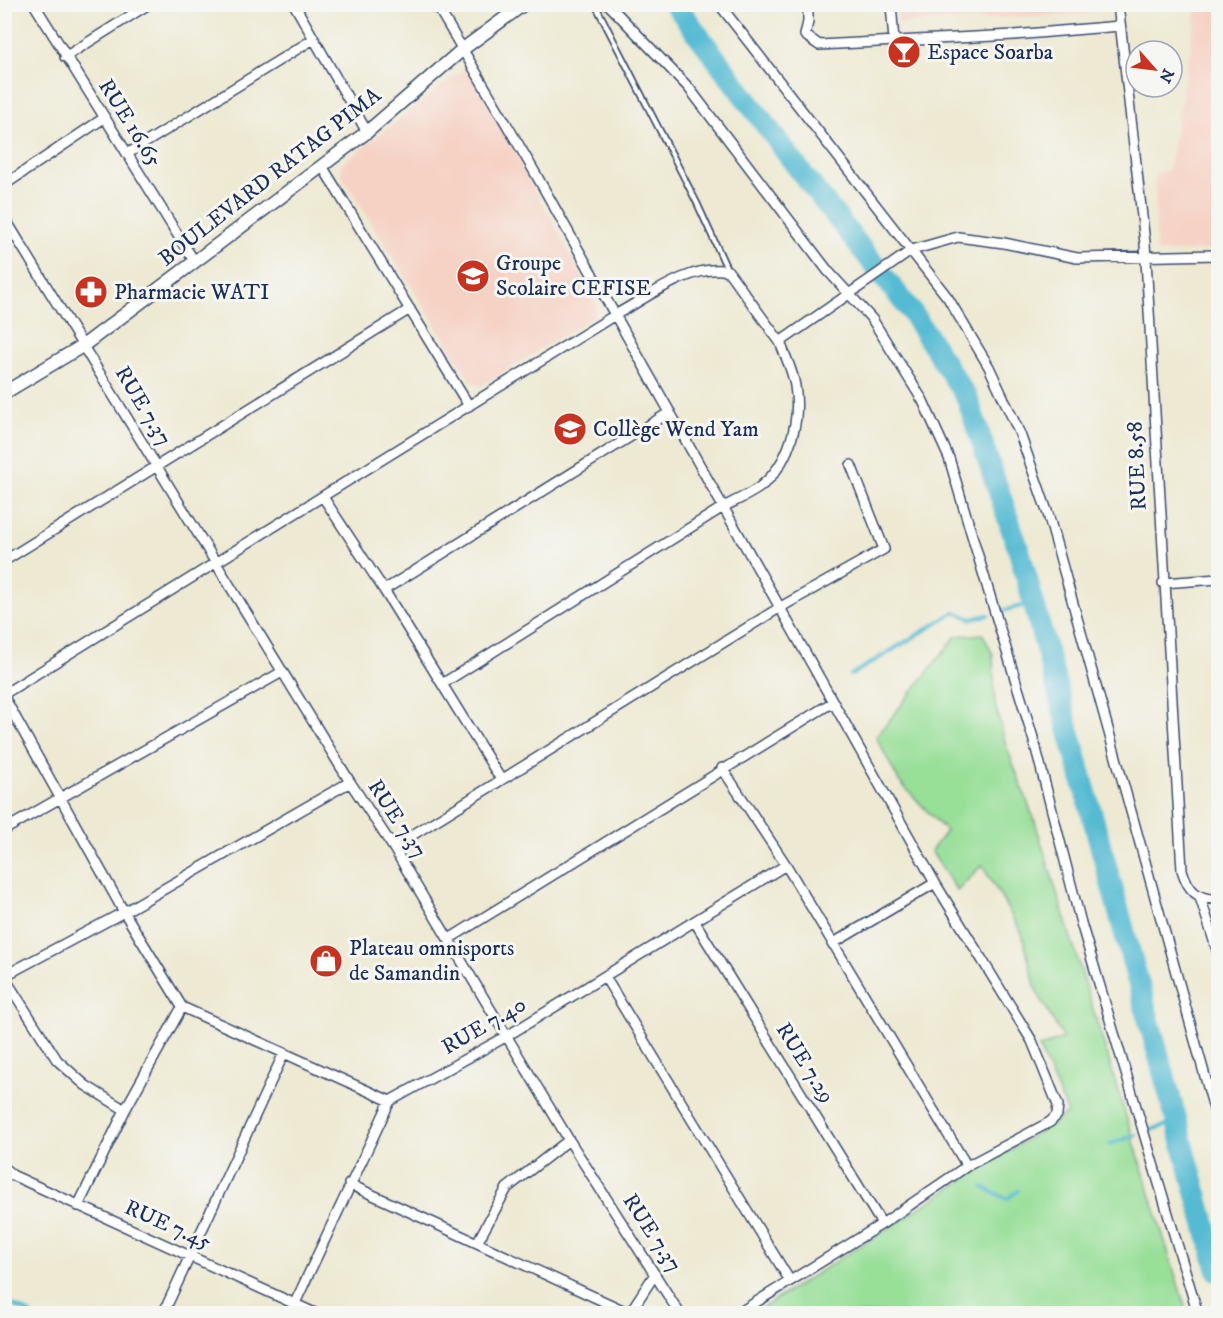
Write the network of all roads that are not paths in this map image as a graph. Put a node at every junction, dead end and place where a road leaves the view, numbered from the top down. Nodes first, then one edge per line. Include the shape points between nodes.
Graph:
1 (34, 4) edge
2 (149, 4) edge
3 (294, 4) edge
4 (436, 4) edge
5 (524, 4) edge
6 (595, 4) edge
7 (609, 4) edge
8 (719, 4) edge
9 (808, 4) edge
10 (891, 4) edge
11 (1118, 4) edge
12 (1120, 26) junction
13 (312, 39) junction
14 (894, 41) junction
15 (463, 49) junction
16 (65, 57) junction
17 (104, 118) junction
18 (367, 132) junction
19 (127, 154) junction
20 (322, 166) junction
21 (4, 184) edge
22 (6, 224) edge
23 (912, 250) junction
24 (1218, 255) edge
25 (1145, 257) junction
26 (194, 261) junction
27 (728, 271) junction
28 (850, 295) junction
29 (410, 309) junction
30 (615, 315) junction
31 (780, 342) junction
32 (84, 345) junction
33 (4, 393) edge
34 (469, 406) junction
35 (670, 412) junction
36 (851, 465) dead end
37 (156, 466) junction
38 (323, 497) junction
39 (723, 507) junction
40 (4, 561) edge
41 (216, 563) junction
42 (1218, 579) edge
43 (1163, 582) junction
44 (384, 590) junction
45 (779, 608) junction
46 (282, 672) junction
47 (442, 684) junction
48 (4, 695) edge
49 (833, 702) junction
50 (722, 768) junction
51 (500, 778) junction
52 (350, 782) junction
53 (61, 799) junction
54 (4, 830) edge
55 (393, 847) junction
56 (786, 865) junction
57 (935, 883) junction
58 (1200, 897) junction
59 (1218, 898) edge
60 (124, 912) junction
61 (695, 922) junction
62 (449, 939) junction
63 (832, 944) junction
64 (1218, 953) edge
65 (4, 977) edge
66 (605, 977) junction
67 (182, 1006) junction
68 (507, 1036) junction
69 (284, 1053) junction
70 (390, 1101) junction
71 (125, 1110) junction
72 (1218, 1123) edge
73 (569, 1140) junction
74 (967, 1167) junction
75 (4, 1168) edge
76 (349, 1184) junction
77 (78, 1206) junction
78 (882, 1224) junction
79 (478, 1241) junction
80 (190, 1256) junction
81 (655, 1274) junction
82 (790, 1281) junction
83 (295, 1303) junction
84 (629, 1313) edge
85 (163, 1314) edge
86 (317, 1314) edge
87 (680, 1314) edge
88 (737, 1314) edge
89 (1198, 1314) edge

1 - 16 street, RUE 16.65
2 - 16 street
3 - 13 street
4 - 15 street
5 - 15 street, BOULEVARD RATAG PIMA
6 - 27 lane
7 - 28 street via 689,88
8 - 23 street
9 - 14 street via 804,35 819,45
10 - 14 street
11 - 12 street, RUE 8.58
12 - 14 street
12 - 25 street, RUE 8.58
13 - 18 street
13 - 19 street
15 - 18 street, BOULEVARD RATAG PIMA
15 - 30 street
16 - 17 street, RUE 16.65
17 - 19 street, RUE 16.65
17 - 21 street
18 - 20 street, BOULEVARD RATAG PIMA
19 - 26 street, RUE 16.65
20 - 26 street, BOULEVARD RATAG PIMA
20 - 29 street
22 - 32 street, RUE 7.37
23 - 25 street via 958,237 1077,258
23 - 28 street
23 - 72 street via 948,298 989,367 1020,434 1048,514
24 - 25 street
25 - 43 street, RUE 8.58
26 - 32 street, BOULEVARD RATAG PIMA
27 - 30 street via 712,267 691,275
27 - 31 street
28 - 31 street
28 - 89 street via 872,319 923,401 949,458 1034,741 1084,934
29 - 34 street
29 - 37 street
30 - 34 street
30 - 35 street
31 - 39 street via 795,386 796,424 784,459 774,475 758,488
32 - 33 street, BOULEVARD RATAG PIMA
32 - 37 street, RUE 7.37
34 - 38 street
35 - 39 street
35 - 44 street
36 - 45 street via 884,549
37 - 40 street
37 - 41 street, RUE 7.37
38 - 41 street
38 - 44 street
39 - 45 street
39 - 47 street
41 - 46 street, RUE 7.37
41 - 48 street
42 - 43 street
43 - 58 street, RUE 8.58 via 1182,870 1193,893
44 - 47 street
45 - 49 street
45 - 51 street
46 - 52 street, RUE 7.37
46 - 53 street
47 - 51 street
48 - 53 street
49 - 50 street
49 - 57 street
50 - 56 street
50 - 62 street
51 - 55 street
52 - 55 street, RUE 7.37
52 - 60 street
53 - 54 street
53 - 60 street
55 - 62 street, RUE 7.37
56 - 61 street, RUE 7.40
56 - 63 street
57 - 63 street
57 - 74 street via 1032,1041 1058,1105 1057,1115 1050,1122
58 - 59 street
58 - 64 street, RUE 8.58
60 - 65 street
60 - 67 street
61 - 66 street, RUE 7.40
61 - 78 street, RUE 7.29
62 - 68 street, RUE 7.37
63 - 74 street
65 - 71 street via 57,1059 85,1085
66 - 68 street, RUE 7.40
66 - 82 street
67 - 69 street
67 - 71 street
68 - 70 street, RUE 7.40
68 - 73 street, RUE 7.37
69 - 70 street
69 - 80 street
70 - 76 street
71 - 77 street
73 - 79 street via 507,1188
73 - 81 street, RUE 7.37
74 - 78 street
75 - 77 street, RUE 7.45
76 - 79 street
76 - 83 street
77 - 80 street, RUE 7.45
78 - 82 street
79 - 84 street
80 - 83 street, RUE 7.45
80 - 85 street
81 - 84 street
81 - 87 street, RUE 7.37
82 - 88 street
83 - 86 street, RUE 7.45

